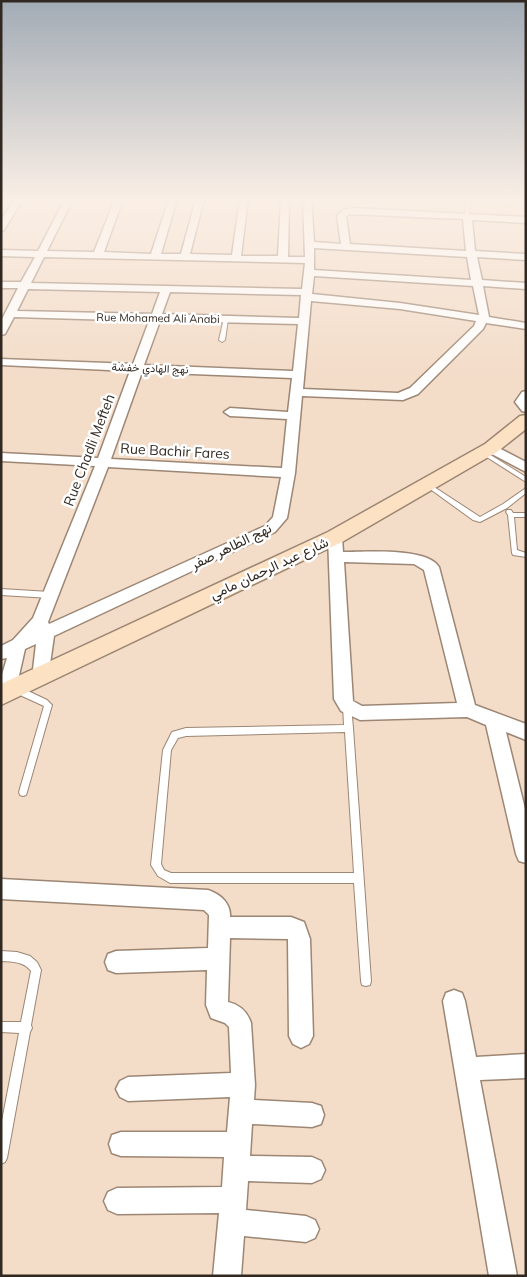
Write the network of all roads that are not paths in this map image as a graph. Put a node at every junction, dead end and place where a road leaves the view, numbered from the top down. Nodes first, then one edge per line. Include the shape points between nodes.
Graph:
1 (40, 259) edge
2 (226, 259) edge
3 (236, 259) joint
4 (310, 259) edge
5 (472, 259) edge
6 (283, 260) joint
7 (310, 266) junction
8 (478, 284) junction
9 (1, 285) edge
10 (25, 286) junction
11 (526, 286) edge
12 (166, 289) junction
13 (308, 295) junction
14 (1, 305) edge
15 (13, 310) junction
16 (484, 317) junction
17 (526, 317) edge
18 (155, 318) junction
19 (226, 319) junction
20 (304, 321) junction
21 (526, 326) edge
22 (1, 332) edge
23 (222, 340) dead end
24 (1, 362) edge
25 (138, 368) junction
26 (298, 375) junction
27 (297, 392) junction
28 (526, 395) edge
29 (526, 408) edge
30 (230, 412) dead end
31 (294, 416) junction
32 (523, 426) edge
33 (487, 450) junction
34 (1, 457) edge
35 (103, 463) junction
36 (526, 468) edge
37 (288, 474) junction
38 (526, 480) edge
39 (428, 486) junction
40 (526, 490) edge
41 (505, 506) junction
42 (510, 515) junction
43 (526, 515) edge
44 (336, 547) junction
45 (526, 555) edge
46 (1, 592) edge
47 (50, 595) junction
48 (43, 628) junction
49 (18, 646) junction
50 (1, 653) edge
51 (40, 678) junction
52 (9, 692) edge
53 (347, 706) junction
54 (468, 710) junction
55 (494, 720) junction
56 (349, 728) junction
57 (526, 732) edge
58 (23, 792) dead end
59 (526, 854) edge
60 (359, 878) junction
61 (1, 889) edge
62 (220, 927) junction
63 (1, 956) edge
64 (219, 959) junction
65 (116, 962) dead end
66 (366, 981) dead end
67 (454, 1001) dead end
68 (1, 1027) edge
69 (27, 1028) junction
70 (301, 1036) dead end
71 (526, 1066) edge
72 (466, 1070) junction
73 (243, 1085) junction
74 (128, 1089) dead end
75 (6, 1104) edge
76 (241, 1111) junction
77 (312, 1115) dead end
78 (121, 1144) dead end
79 (237, 1157) junction
80 (1, 1158) edge
81 (312, 1170) dead end
82 (117, 1201) dead end
83 (232, 1211) junction
84 (306, 1229) dead end
85 (227, 1276) edge
86 (503, 1276) edge

1 - 10 street
2 - 3 street
3 - 6 street
4 - 7 street, نهج الطاهر صفر
5 - 8 street
6 - 7 street
7 - 8 street
7 - 13 street, نهج الطاهر صفر
8 - 11 street
8 - 16 street
9 - 10 street
10 - 12 street
10 - 15 street
12 - 13 street
12 - 18 street, Rue Chadli Mefteh
13 - 16 street
13 - 20 street, نهج الطاهر صفر
14 - 15 street, Rue Mohamed Ali Anabi
15 - 18 street, Rue Mohamed Ali Anabi
15 - 22 street
16 - 17 street
16 - 21 street
16 - 27 street via 479,327 406,396
18 - 19 street, Rue Mohamed Ali Anabi
18 - 25 street, Rue Chadli Mefteh
19 - 20 street, Rue Mohamed Ali Anabi
19 - 23 lane
20 - 26 street, نهج الطاهر صفر
24 - 25 street, نهج الهادي خفشة
25 - 26 street, نهج الهادي خفشة
25 - 35 street, Rue Chadli Mefteh
26 - 27 street, نهج الطاهر صفر
27 - 31 street, نهج الطاهر صفر
28 - 29 street via 521,402
30 - 31 street
31 - 37 street, نهج الطاهر صفر
32 - 33 street, شارع عبد الرحمان مامي
33 - 36 street
33 - 38 lane
33 - 39 street, شارع عبد الرحمان مامي
34 - 35 street, Rue Bachir Fares
35 - 37 street, Rue Bachir Fares
35 - 47 street, Rue Chadli Mefteh
37 - 48 street, نهج الطاهر صفر via 280,518 270,529
39 - 41 lane via 480,520
39 - 44 street, شارع عبد الرحمان مامي
40 - 41 lane
41 - 42 lane
42 - 43 lane
42 - 45 lane via 515,553
44 - 51 street, شارع عبد الرحمان مامي
44 - 53 street via 343,699
44 - 54 street via 414,559 431,567
46 - 47 lane
47 - 48 street, Rue Chadli Mefteh
48 - 49 street
48 - 51 street
49 - 50 street
49 - 52 street
51 - 52 street, شارع عبد الرحمان مامي
52 - 58 lane via 48,705
53 - 54 street via 360,713
53 - 56 lane
54 - 55 street
55 - 57 street
55 - 59 street
56 - 60 lane
56 - 60 lane via 186,732 175,735 167,750 156,865 170,878
60 - 66 lane
61 - 62 street via 208,900 220,911
62 - 64 street
62 - 70 street via 296,930 299,939
63 - 69 lane via 24,957 32,961 36,970
64 - 65 street
64 - 73 street via 217,1005 219,1010 232,1014 240,1024
67 - 72 street
68 - 69 lane
69 - 75 lane
71 - 72 street
72 - 86 street
73 - 74 street
73 - 76 street
75 - 80 lane
76 - 77 street
76 - 79 street
78 - 79 street
79 - 81 street
79 - 83 street
82 - 83 street
83 - 84 street
83 - 85 street

